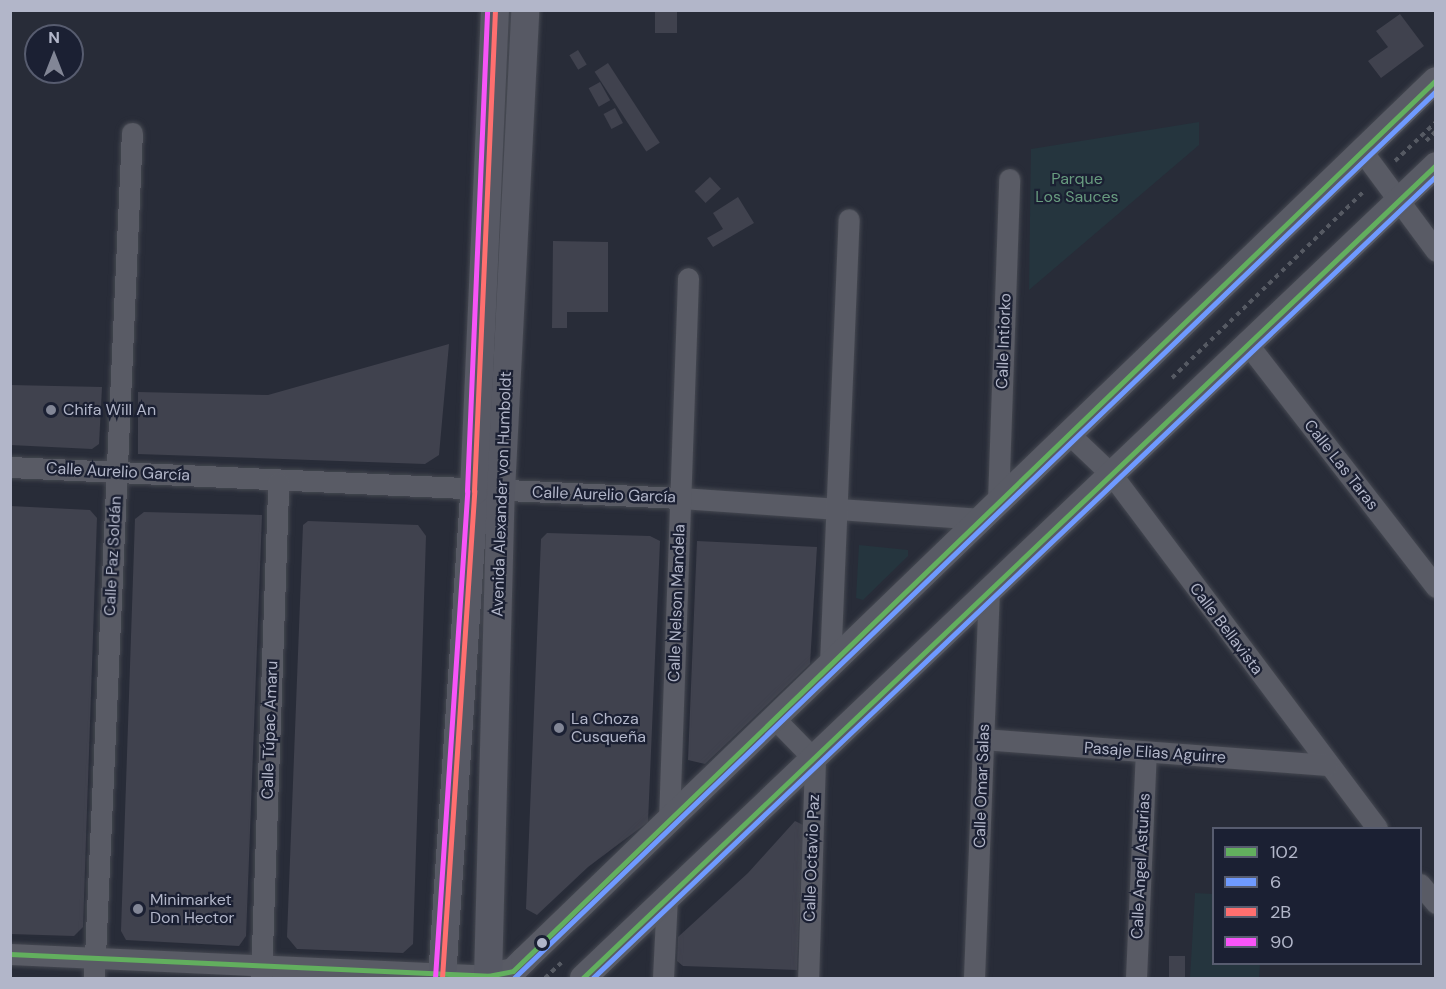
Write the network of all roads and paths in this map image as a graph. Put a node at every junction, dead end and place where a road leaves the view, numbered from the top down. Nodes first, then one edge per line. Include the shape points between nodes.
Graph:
1 (495, 10) edge
2 (525, 10) edge
3 (1436, 81) edge
4 (132, 134) dead end
5 (1362, 151) junction
6 (1436, 165) edge
7 (1009, 179) dead end
8 (1398, 199) junction
9 (849, 219) dead end
10 (1436, 251) edge
11 (688, 278) dead end
12 (1246, 342) junction
13 (1069, 434) junction
14 (10, 467) edge
15 (117, 470) junction
16 (1112, 475) junction
17 (278, 482) junction
18 (487, 491) junction
19 (681, 498) junction
20 (837, 510) junction
21 (989, 511) junction
22 (1436, 587) edge
23 (989, 593) junction
24 (830, 664) junction
25 (774, 718) junction
26 (984, 739) junction
27 (1146, 753) junction
28 (815, 760) junction
29 (1327, 765) junction
30 (669, 820) junction
31 (1376, 827) edge
32 (1422, 886) edge
33 (667, 897) junction
34 (1436, 903) edge
35 (10, 954) edge
36 (94, 968) edge
37 (261, 972) edge
38 (442, 976) edge
39 (488, 977) edge
40 (583, 978) edge
41 (663, 978) edge
42 (808, 978) edge
43 (974, 978) edge
44 (1136, 978) edge

1 - 18 main road, Avenida Alexander von Humboldt
2 - 18 main road, Avenida Alexander von Humboldt
3 - 5 street
4 - 15 street, Calle Paz Soldán
5 - 8 street
5 - 13 street
6 - 8 street
7 - 21 street, Calle Intiorko
8 - 10 street
8 - 12 street
9 - 20 street
11 - 19 street, Calle Nelson Mandela
12 - 16 street
12 - 22 street, Calle Las Taras
13 - 16 street, Calle Bellavista
13 - 21 street
14 - 15 street, Calle Aurelio García
15 - 17 street, Calle Aurelio García
15 - 36 street, Calle Paz Soldán
16 - 23 street
16 - 29 street, Calle Bellavista
17 - 18 street, Calle Aurelio García
17 - 37 street, Calle Túpac Amaru
18 - 19 street, Calle Aurelio García
18 - 38 main road, Avenida Alexander von Humboldt
18 - 39 main road, Avenida Alexander von Humboldt
19 - 20 street, Calle Aurelio García
19 - 30 street, Calle Nelson Mandela
20 - 21 street, Calle Aurelio García
20 - 24 street
21 - 24 street
23 - 26 street, Calle Omar Salas
23 - 28 street
24 - 25 street
25 - 28 street
25 - 30 street
26 - 27 street, Pasaje Elias Aguirre
26 - 43 street, Calle Omar Salas
27 - 29 street, Pasaje Elias Aguirre
27 - 44 street, Calle Angel Asturias
28 - 33 street
28 - 42 street, Calle Octavio Paz
29 - 31 street, Calle Bellavista
30 - 39 street via 513,970
32 - 34 street
33 - 40 street
33 - 41 street
35 - 36 street
36 - 37 street
37 - 38 street
38 - 39 street

